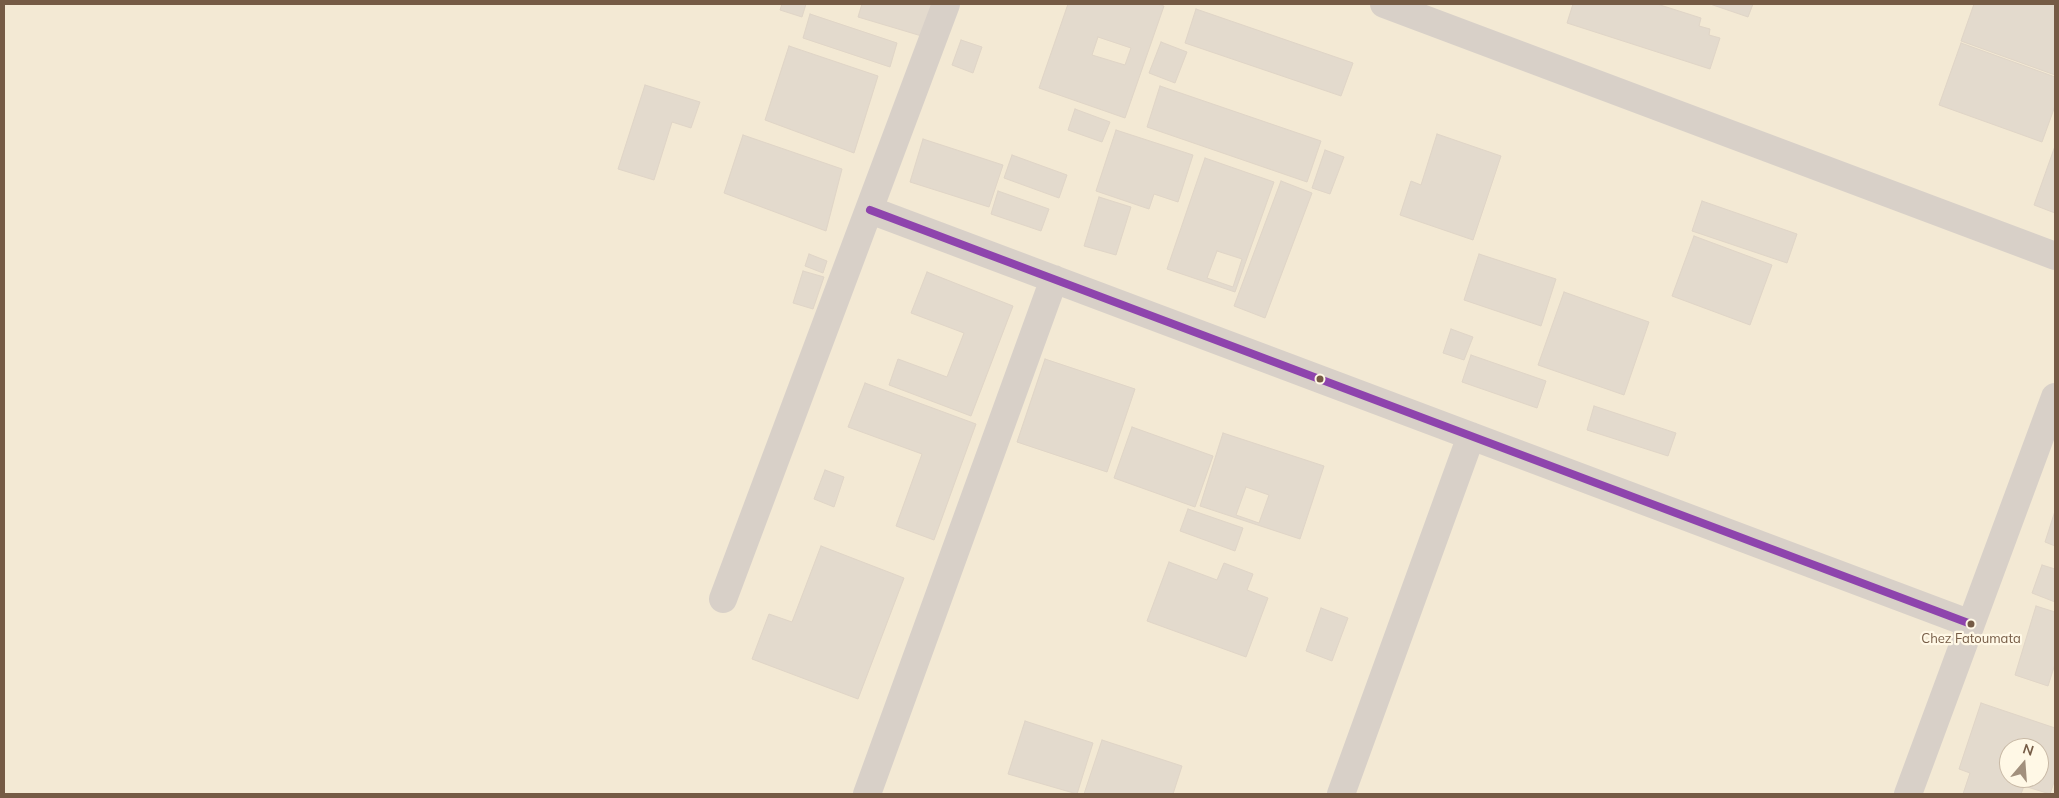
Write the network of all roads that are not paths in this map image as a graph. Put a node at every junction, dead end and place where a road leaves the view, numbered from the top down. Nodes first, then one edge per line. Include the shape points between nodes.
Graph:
1 (946, 4) edge
2 (1384, 4) edge
3 (870, 210) junction
4 (2055, 256) edge
5 (1054, 279) junction
6 (2055, 397) edge
7 (1471, 436) junction
8 (723, 599) dead end
9 (1971, 624) junction
10 (868, 794) edge
11 (1340, 794) edge
12 (1908, 794) edge

1 - 3 street
2 - 4 street
3 - 5 street
3 - 8 street
5 - 7 street
5 - 10 street
6 - 9 street
7 - 9 street
7 - 11 street
9 - 12 street

